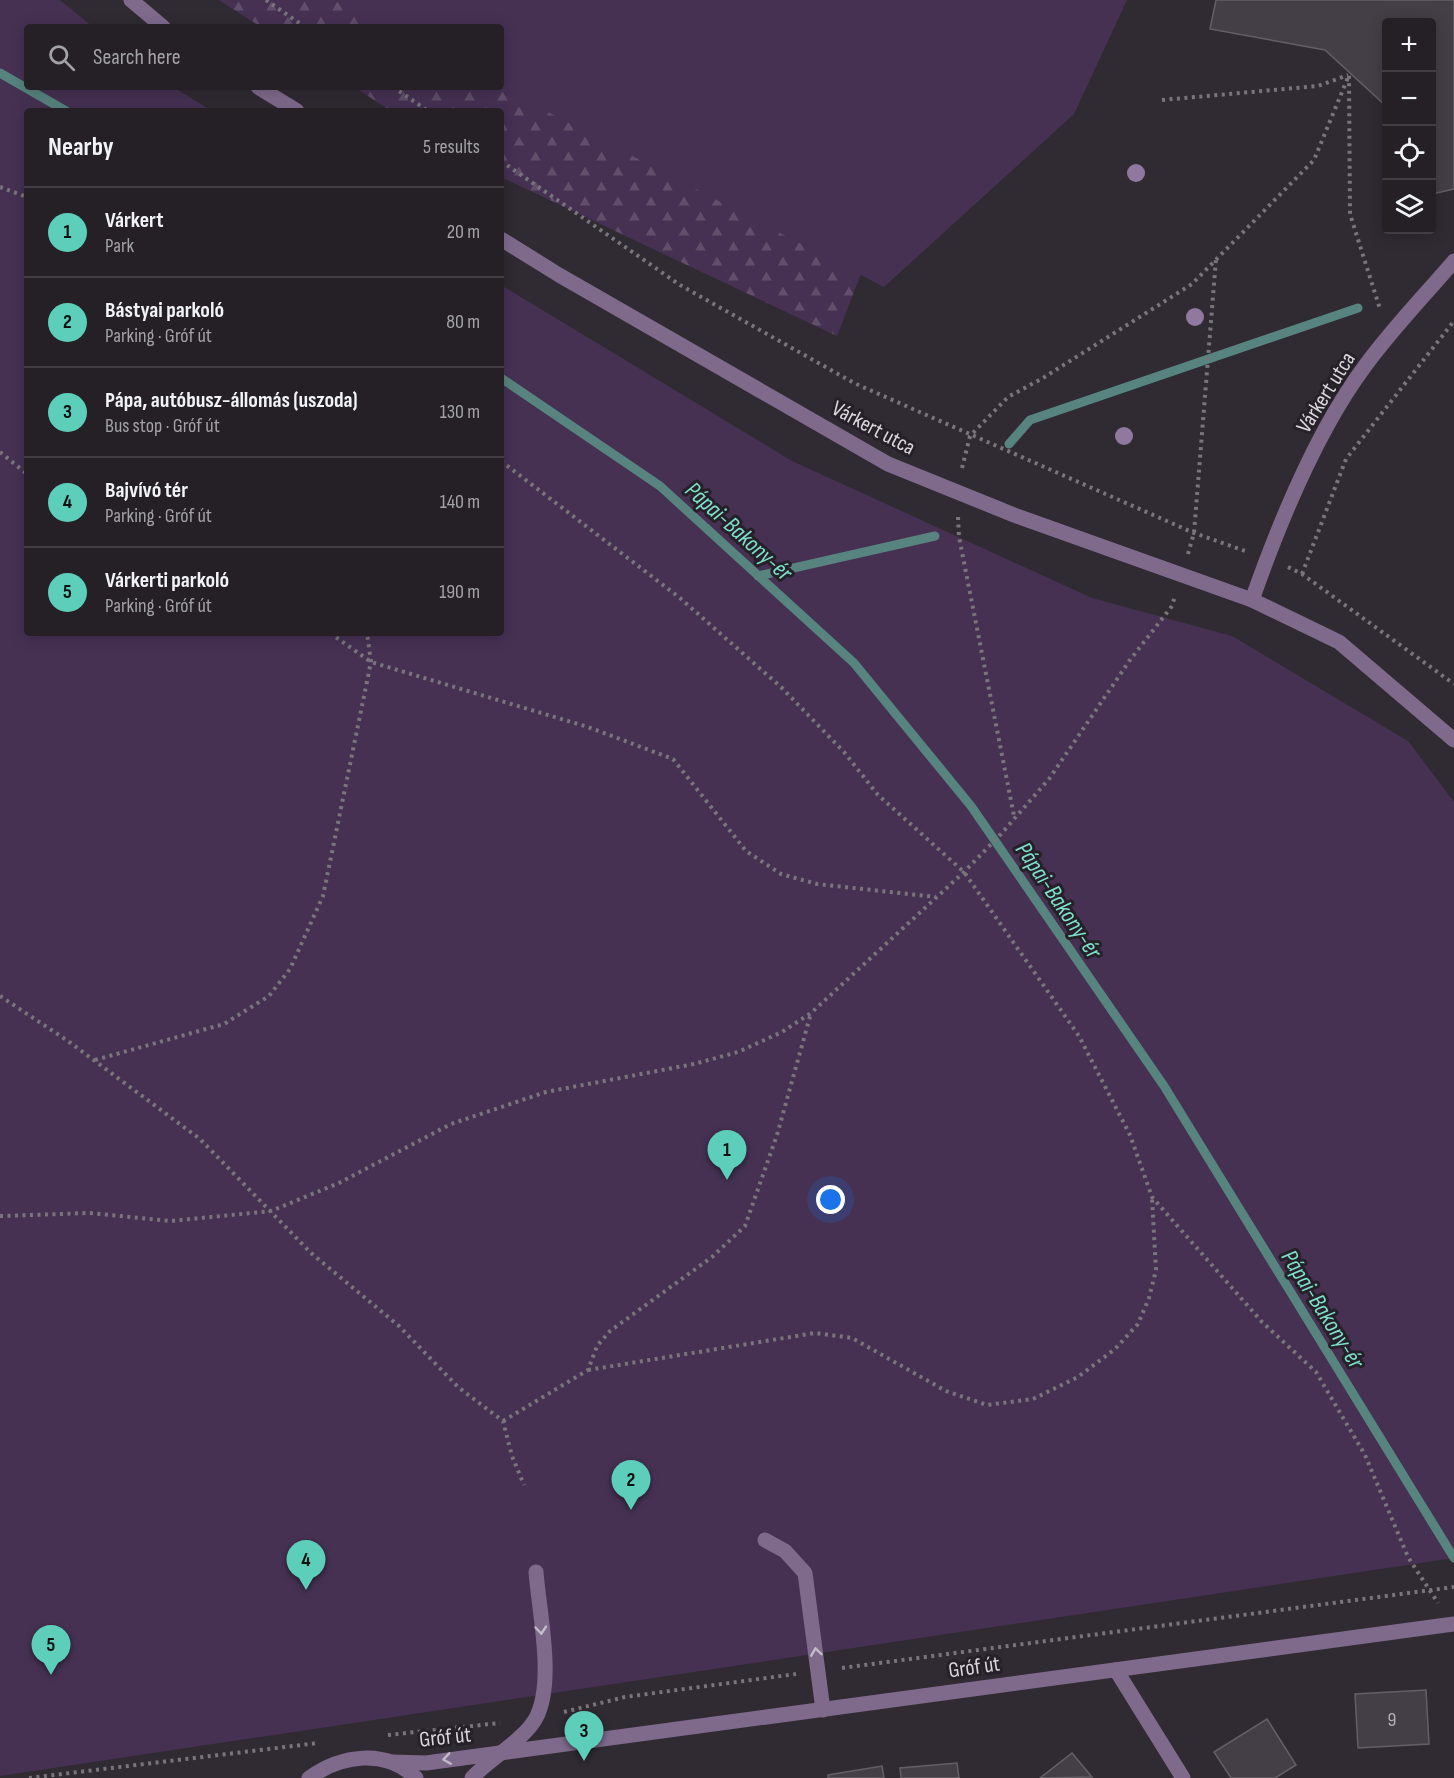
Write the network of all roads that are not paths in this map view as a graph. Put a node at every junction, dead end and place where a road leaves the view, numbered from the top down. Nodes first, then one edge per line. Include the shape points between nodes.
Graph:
1 (130, 0) edge
2 (159, 24) edge
3 (263, 90) edge
4 (292, 108) edge
5 (504, 241) edge
6 (1454, 261) edge
7 (1252, 600) junction
8 (1454, 740) edge
9 (765, 1540) dead end
10 (536, 1572) dead end
11 (1452, 1624) edge
12 (1116, 1670) junction
13 (823, 1710) junction
14 (504, 1751) junction
15 (391, 1762) junction
16 (309, 1778) edge
17 (416, 1778) edge
18 (472, 1778) edge
19 (1183, 1778) edge

1 - 2 street
3 - 4 street
5 - 7 street, Várkert utca via 888,464
6 - 7 street, Várkert utca via 1364,366 1317,445
7 - 8 street, Várkert utca via 1339,642
13 -> 9 street via 805,1574 785,1551
10 -> 14 street via 545,1682 536,1719
11 - 12 street, Gróf út
12 - 13 street, Gróf út
12 - 19 street
13 - 14 street, Gróf út
14 -> 15 street, Gróf út via 426,1762
14 - 18 street, Gróf út
15 - 16 street, Gróf út via 368,1757 346,1759 325,1766
15 - 17 street, Gróf út

